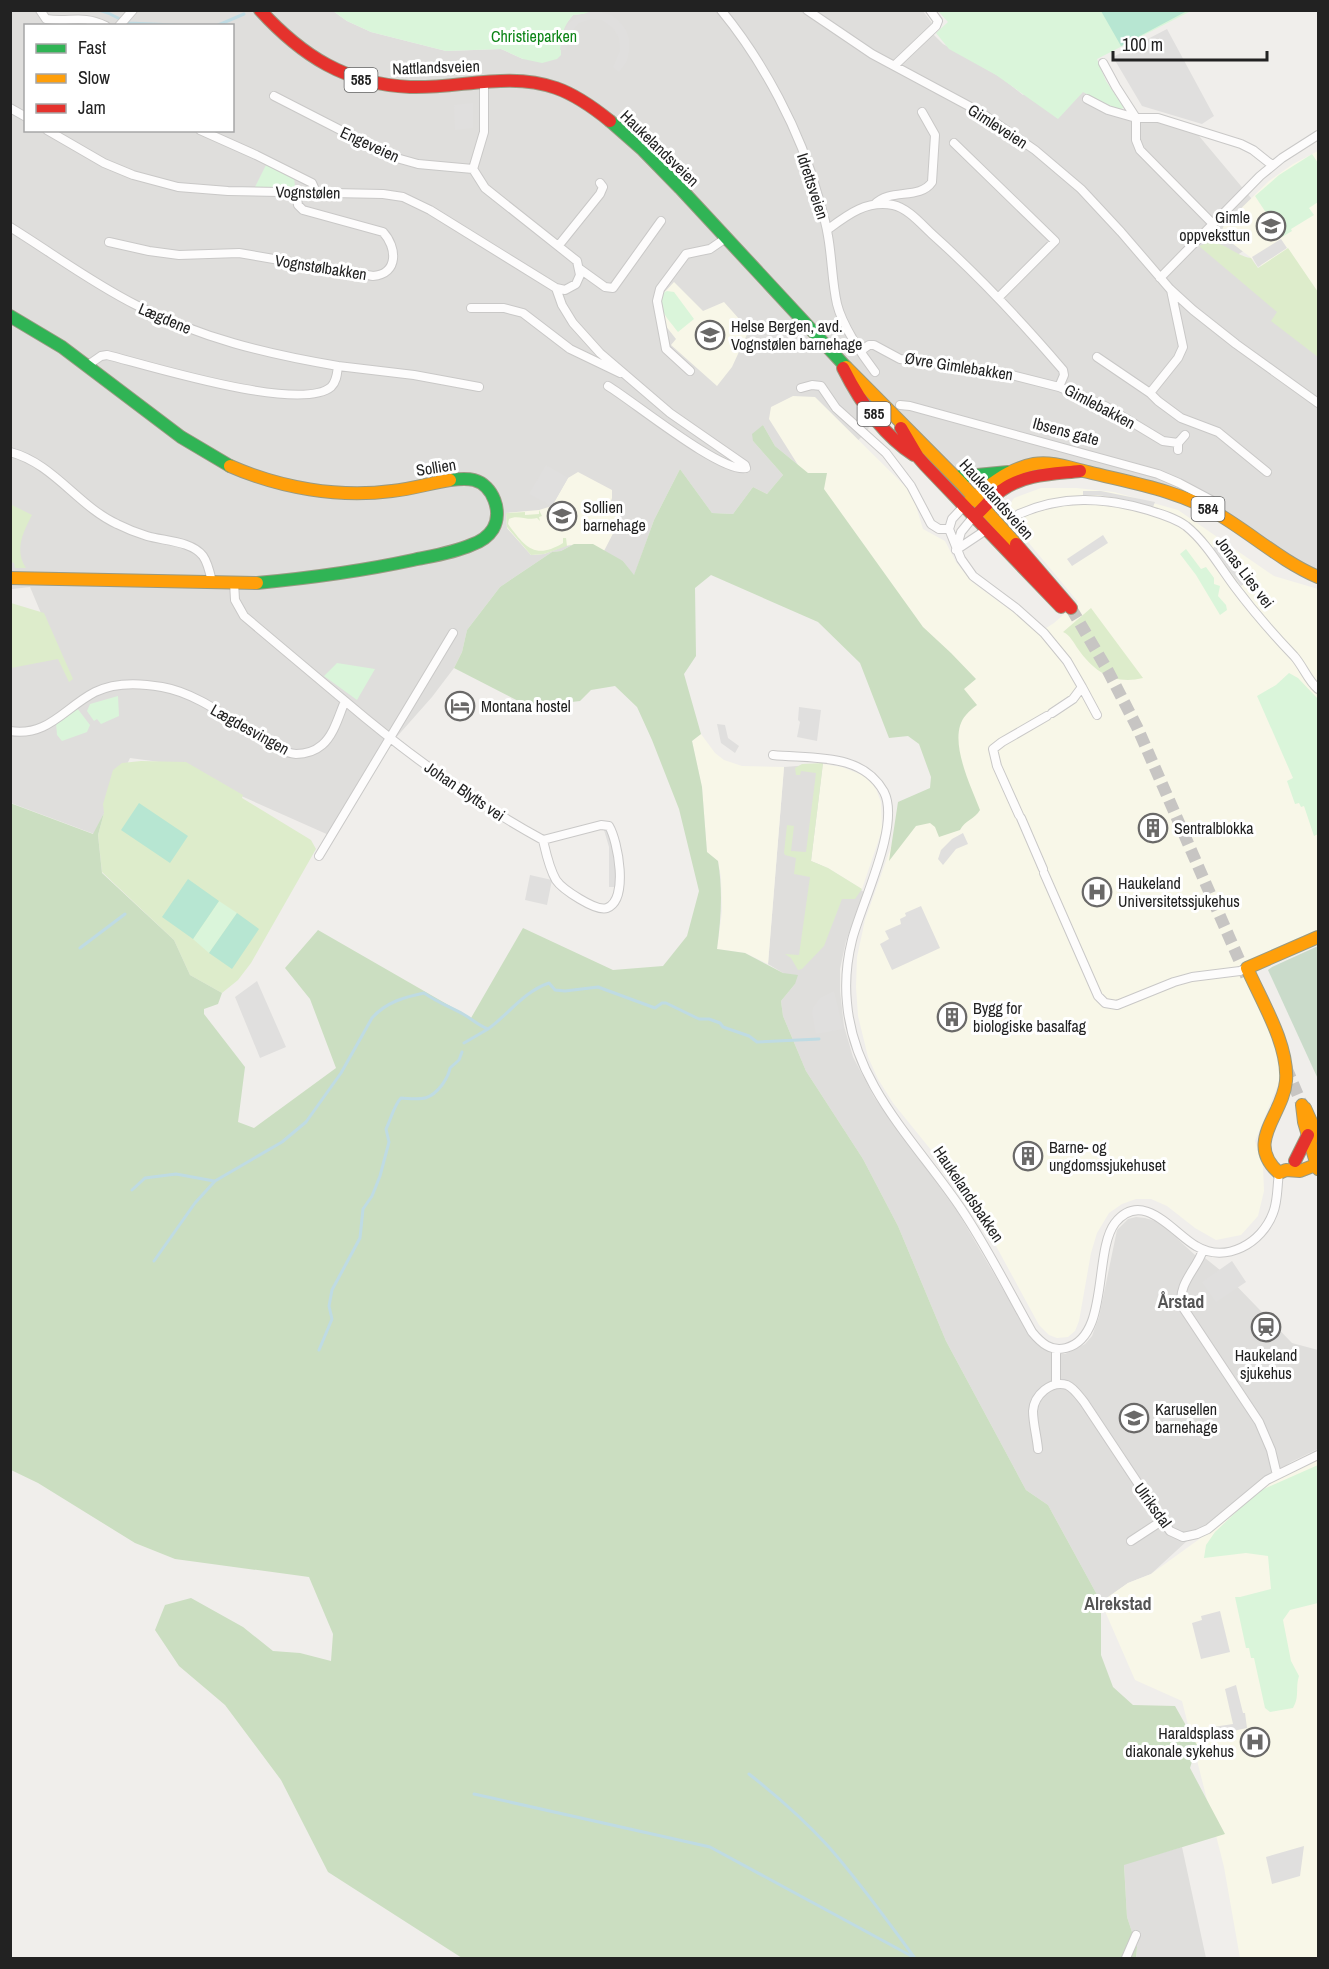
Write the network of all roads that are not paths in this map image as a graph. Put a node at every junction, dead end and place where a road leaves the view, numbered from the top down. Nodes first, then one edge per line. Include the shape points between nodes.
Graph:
1 (40, 10) edge
2 (260, 10) edge
3 (721, 10) edge
4 (807, 10) edge
5 (930, 10) edge
6 (101, 24) edge
7 (1103, 63) dead end
8 (895, 65) junction
9 (484, 82) junction
10 (564, 91) joint
11 (274, 96) dead end
12 (1087, 99) dead end
13 (10, 108) edge
14 (922, 112) dead end
15 (484, 113) junction
16 (24, 116) edge
17 (473, 116) dead end
18 (1136, 118) junction
19 (50, 132) edge
20 (205, 132) edge
21 (1318, 135) edge
22 (954, 142) dead end
23 (1272, 165) junction
24 (473, 169) junction
25 (600, 183) dead end
26 (296, 192) junction
27 (316, 192) junction
28 (875, 204) junction
29 (661, 221) dead end
30 (1213, 224) junction
31 (10, 227) edge
32 (827, 230) junction
33 (726, 238) junction
34 (109, 242) dead end
35 (559, 245) junction
36 (580, 269) junction
37 (1160, 278) junction
38 (556, 288) junction
39 (1170, 289) junction
40 (999, 297) junction
41 (471, 308) dead end
42 (10, 316) edge
43 (862, 350) junction
44 (1097, 357) dead end
45 (840, 361) junction
46 (88, 365) junction
47 (338, 366) junction
48 (690, 371) dead end
49 (875, 372) dead end
50 (623, 373) junction
51 (608, 386) dead end
52 (480, 387) dead end
53 (1059, 387) junction
54 (801, 388) dead end
55 (1150, 393) junction
56 (1318, 403) edge
57 (900, 405) dead end
58 (891, 414) junction
59 (1185, 435) dead end
60 (10, 452) edge
61 (918, 457) junction
62 (1084, 471) junction
63 (1011, 472) junction
64 (1267, 472) dead end
65 (956, 477) junction
66 (974, 497) junction
67 (964, 506) junction
68 (1206, 508) junction
69 (978, 512) junction
70 (1019, 514) dead end
71 (949, 529) junction
72 (986, 530) junction
73 (956, 550) junction
74 (1318, 577) edge
75 (10, 578) edge
76 (212, 582) junction
77 (234, 582) junction
78 (453, 633) dead end
79 (1083, 687) junction
80 (1318, 689) edge
81 (345, 701) junction
82 (1097, 715) dead end
83 (10, 731) edge
84 (389, 739) junction
85 (773, 755) dead end
86 (543, 840) junction
87 (319, 856) dead end
88 (1318, 937) edge
89 (1247, 968) junction
90 (1313, 1136) edge
91 (1295, 1161) junction
92 (1317, 1162) edge
93 (1283, 1172) junction
94 (1203, 1250) junction
95 (1056, 1350) junction
96 (1056, 1384) junction
97 (1038, 1449) dead end
98 (1318, 1455) edge
99 (1277, 1475) junction
100 (1162, 1520) junction
101 (1131, 1541) dead end
102 (1136, 1935) dead end
103 (1126, 1959) edge

1 - 6 street via 46,19 90,19
2 - 9 main road, Nattlandsveien / 585 via 305,53 353,77 397,87
3 - 32 street, Idrettsveien via 764,73 790,122 814,180
4 - 8 street, Gimleveien
5 - 8 street via 938,21 936,26
7 - 18 street
8 - 37 street, Gimleveien via 980,112 1051,162 1106,215
9 - 10 main road, Nattlandsveien / 585 via 532,81
9 - 15 street
10 - 33 main road, Haukelandsveien / 585 via 587,104 634,142
11 - 24 street, Engeveien via 393,157 418,164
12 - 18 street
13 - 16 street
14 - 28 street via 935,135 932,182 924,189 882,198
15 - 17 street
15 - 24 street via 484,132
18 - 23 street via 1158,118 1232,141 1253,150
18 - 30 street via 1140,150
19 - 26 street, Vognstølen via 104,163 156,182 211,190
20 - 27 street via 312,183
21 - 23 street
22 - 40 street via 1055,241
23 - 30 street
24 - 35 street via 485,188
25 - 35 street via 603,190
26 - 27 street, Vognstølen
26 - 34 street, Vognstølbakken via 297,203 303,210 383,232 393,246 394,258 389,268 373,276 239,253 179,255
27 - 38 street, Vognstølen via 383,194 409,200 445,218
28 - 32 street via 853,211
28 - 40 street, Gimlebakken via 900,207
29 - 36 street via 613,288
30 - 37 street
31 - 47 street, Lægdene via 100,285 184,327 244,347
32 - 43 street, Idrettsveien via 837,306
33 - 45 main road, Haukelandsveien / 585
33 - 48 street via 710,249 686,254 658,293 666,349
35 - 36 street via 577,261
36 - 38 street via 580,278 571,288
37 - 39 street, Gimleveien
38 - 50 street via 581,333
39 - 55 street via 1183,347
39 - 56 street, Gimleveien via 1236,344
40 - 53 street, Gimlebakken via 1063,370
41 - 50 street via 523,313 570,349
42 - 46 main road, Sollien
43 - 49 street, Idrettsveien
43 - 53 street, Øvre Gimlebakken via 874,345 906,360 996,371
44 - 55 street
45 - 58 main road, Haukelandsveien / 585
45 - 61 main road, Haukelandsveien / 585 via 849,382 881,423 906,451
46 - 47 street via 107,355 193,379 258,391 298,393 330,388
46 - 77 main road, Sollien via 195,447 266,479 348,493 385,492 470,479 483,485 496,503 497,521 492,532 463,548 329,575
47 - 52 street, Lægdene
50 - 51 street via 746,468 730,465 678,436
53 - 59 street, Gimlebakken via 1105,406 1163,441 1178,446
54 - 71 street via 818,384 824,389 843,415 886,453 911,486 931,524
55 - 64 street via 1185,422 1218,432
57 - 68 street, Ibsens gate via 1158,474 1211,500
58 - 61 main road, Haukelandsveien / 585
58 - 65 main road, Haukelandsveien / 585
60 - 76 street via 32,460 95,512 116,524 197,550 206,562
61 - 67 main road, Haukelandsveien / 585
62 - 63 main road, Ibsens gate / 584 via 1044,463
62 - 68 main road, Ibsens gate / 584 via 1152,486
62 - 69 main road, Ibsens gate / 584 via 1022,480 1000,492
63 - 65 main road, 584
63 - 66 main road, Ibsens gate / 584
65 - 66 main road, Haukelandsveien / 585
66 - 67 main road, Ibsens gate / 584
66 - 69 main road, Haukelandsveien / 585
67 - 69 main road, Haukelandsveien / 585
67 - 71 street, Haukelandsveien
68 - 74 main road, Ibsens gate / 584 via 1279,557
69 - 72 main road, Haukelandsveien / 585
69 - 72 main road, Haukelandsveien / 585 via 1068,610
69 - 73 street, Haukelandsveien via 961,532
70 - 80 street, Jonas Lies vei via 1056,501 1099,500 1126,503 1186,526
71 - 73 street
72 - 73 street, Haukelandsveien
73 - 79 street via 973,576 1044,633
75 - 76 main road, Sollien
76 - 77 main road, Sollien
77 - 81 street via 235,600 244,616
78 - 84 street
79 - 82 street
79 - 89 street via 1072,699 993,750 1098,996 1117,1005 1192,977
81 - 83 street, Lægdesvingen via 328,739 305,753 284,751 192,697 149,685 124,684 96,692 42,728
81 - 84 street, Johan Blytts vei
84 - 86 street, Johan Blytts vei via 490,809
84 - 87 street
85 - 95 street, Haukelandsbakken via 822,758 854,765 866,771 885,795 888,818 884,842 849,957 847,1004 857,1050 880,1098 964,1213 1032,1332 1042,1344
86 - 86 street via 609,826 617,845 620,869 612,905 598,908 558,882
88 - 89 main road
89 - 93 main road via 1286,1066 1282,1097 1262,1144 1265,1156
90 - 91 main road
90 - 92 main road
91 - 92 main road
91 - 93 main road
92 - 93 main road via 1294,1172
93 - 94 street via 1274,1210 1260,1235 1234,1251
94 - 95 street via 1157,1216 1137,1211 1120,1218 1109,1236 1090,1327 1078,1344
94 - 99 street via 1183,1285 1182,1306 1259,1422
95 - 96 street
96 - 97 street via 1042,1392 1033,1410
96 - 100 street, Ulriksdal via 1069,1386 1084,1402
98 - 99 street, Ulriksdal
99 - 100 street, Ulriksdal via 1197,1534 1177,1535
100 - 101 street
102 - 103 street

